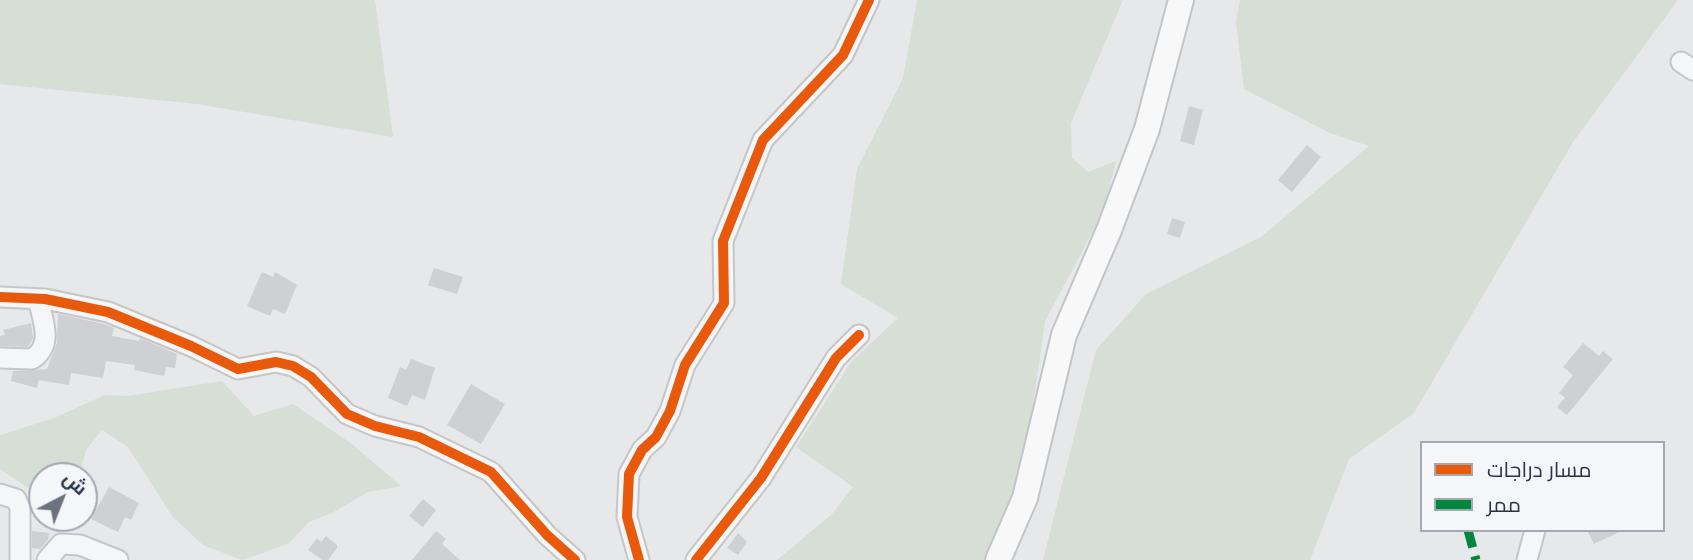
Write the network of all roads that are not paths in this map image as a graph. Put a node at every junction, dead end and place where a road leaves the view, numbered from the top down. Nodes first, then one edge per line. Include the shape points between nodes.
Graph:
1 (869, 0) edge
2 (1181, 0) edge
3 (0, 297) edge
4 (38, 299) junction
5 (859, 335) dead end
6 (0, 358) edge
7 (0, 494) edge
8 (1534, 532) edge
9 (0, 556) edge
10 (20, 558) edge
11 (47, 560) edge
12 (118, 560) edge
13 (575, 560) edge
14 (639, 560) edge
15 (696, 560) edge
16 (998, 560) edge
17 (1527, 560) edge

1 - 14 street via 849,47 771,130 759,151 723,241 724,303 685,365 656,437 642,450 629,474 627,517
2 - 16 main road via 1147,129 1064,335 1025,498
3 - 4 street
4 - 6 street via 46,340 43,349 32,359
4 - 13 street via 108,312 238,369 276,362 293,366 311,377 347,414 419,437 491,472 547,536
5 - 15 street via 830,366 761,478
7 - 10 street via 16,499 20,508
8 - 17 street
9 - 10 street
11 - 12 street via 61,544 80,545

